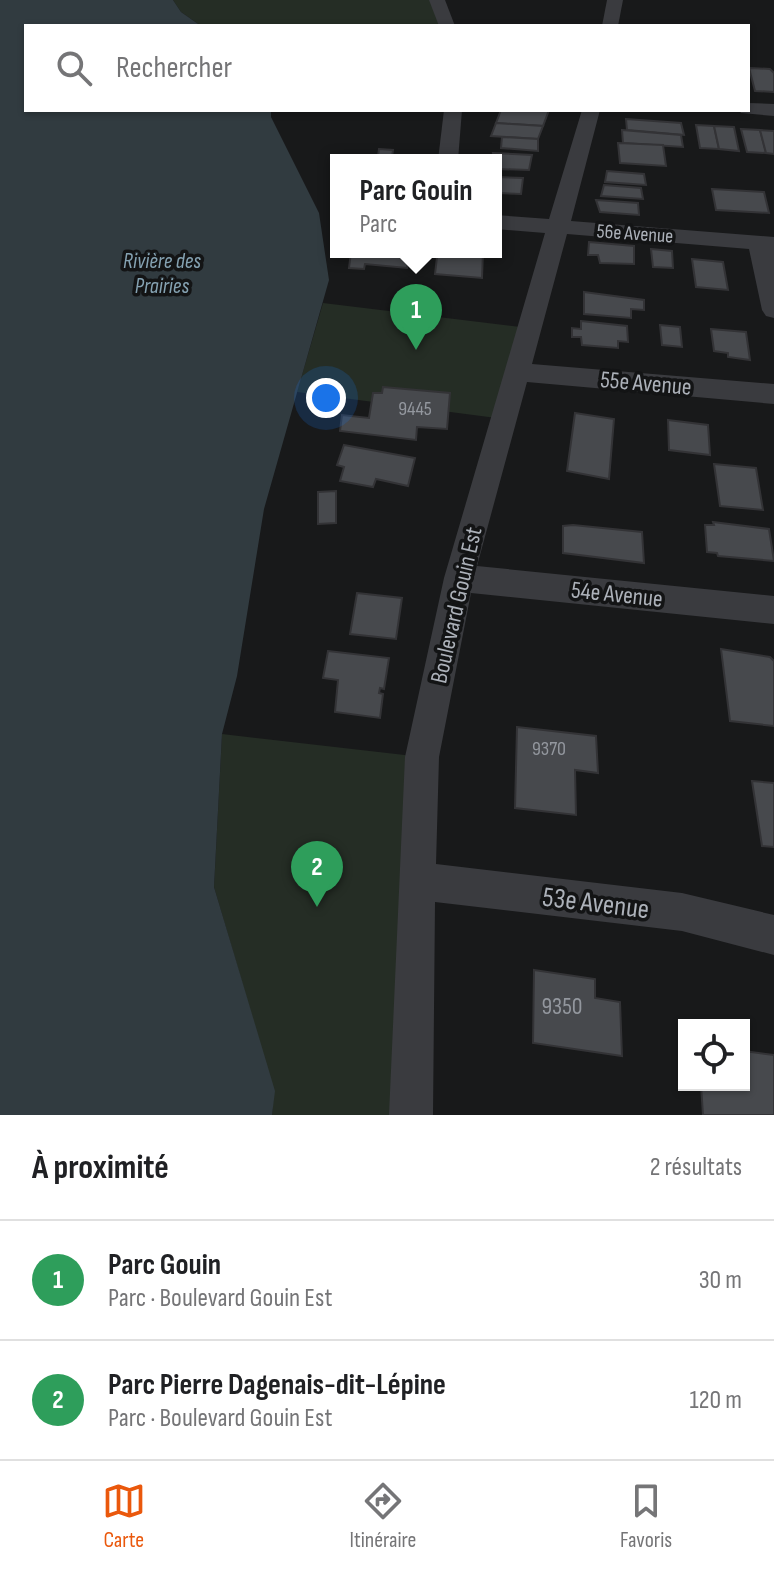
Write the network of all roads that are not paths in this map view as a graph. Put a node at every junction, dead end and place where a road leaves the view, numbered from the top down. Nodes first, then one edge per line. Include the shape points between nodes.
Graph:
1 (437, 0) edge
2 (615, 0) edge
3 (446, 24) edge
4 (610, 24) edge
5 (750, 109) edge
6 (774, 110) edge
7 (453, 112) edge
8 (590, 112) edge
9 (449, 154) edge
10 (502, 222) edge
11 (556, 226) junction
12 (766, 243) edge
13 (774, 310) edge
14 (517, 372) junction
15 (774, 394) edge
16 (459, 578) junction
17 (774, 610) edge
18 (416, 881) junction
19 (774, 935) edge
20 (411, 1115) edge

1 - 3 street
2 - 4 street
5 - 6 street
7 - 9 street
8 - 11 street, Boulevard Gouin Est
10 - 11 street, 56e Avenue
11 - 12 street, 56e Avenue
11 - 14 street, Boulevard Gouin Est
12 - 13 street
14 - 15 street, 55e Avenue
14 - 16 street, Boulevard Gouin Est
16 - 17 street, 54e Avenue
16 - 18 street, Boulevard Gouin Est via 422,757
18 - 19 street, 53e Avenue via 682,912
18 - 20 street, Boulevard Gouin Est

